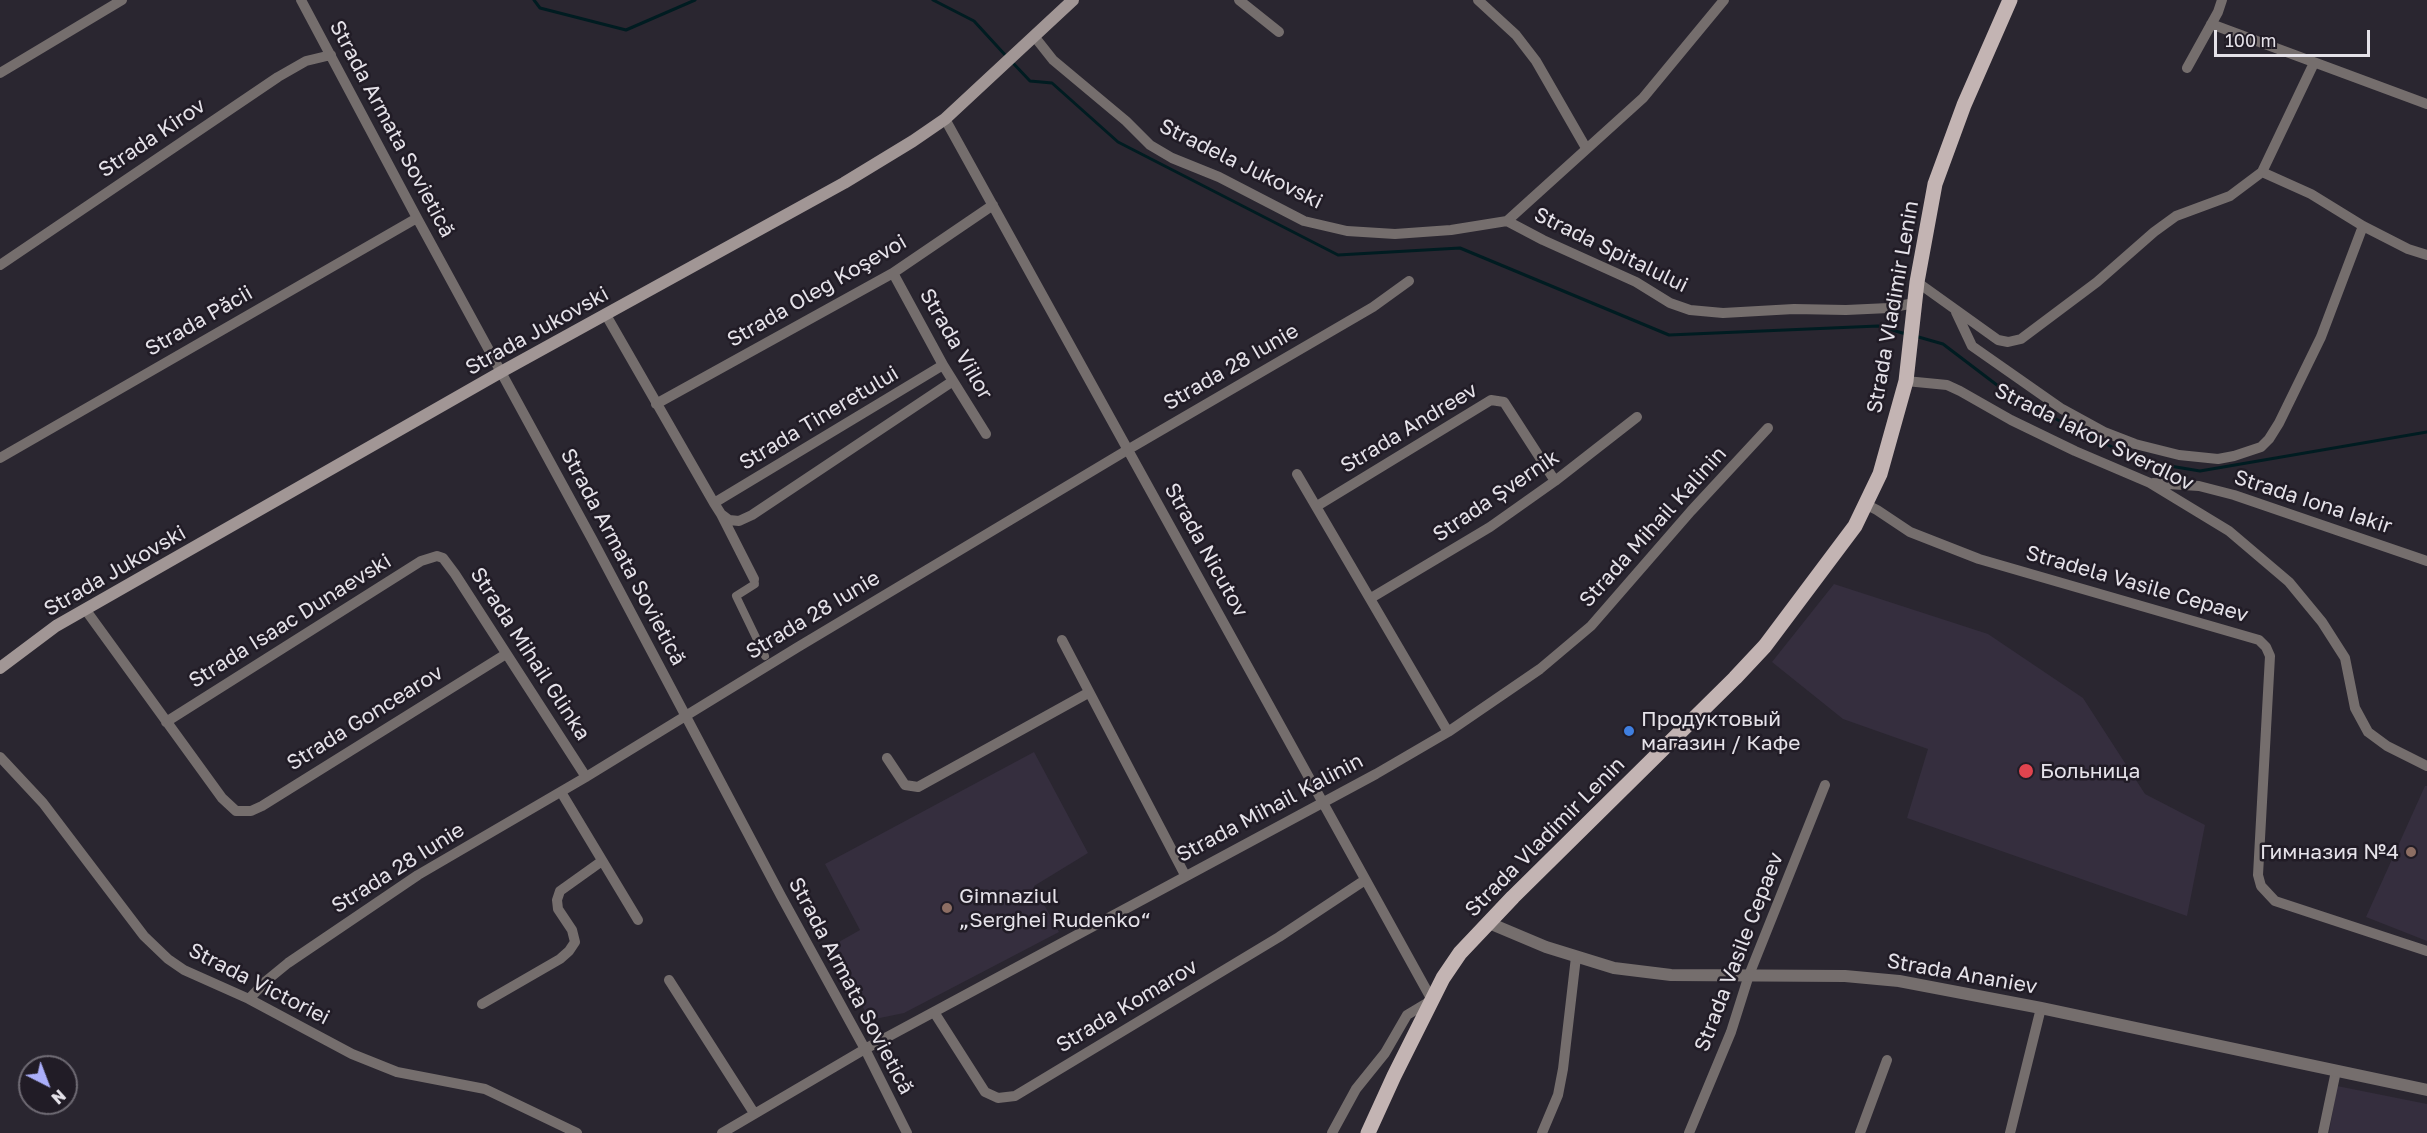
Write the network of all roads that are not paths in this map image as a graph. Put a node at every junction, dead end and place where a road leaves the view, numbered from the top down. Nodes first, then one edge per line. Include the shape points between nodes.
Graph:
1 (122, 0) edge
2 (301, 0) edge
3 (1073, 0) edge
4 (1239, 0) edge
5 (1478, 0) edge
6 (1724, 0) edge
7 (2010, 0) edge
8 (2222, 0) edge
9 (2211, 24) junction
10 (1279, 32) dead end
11 (1034, 36) junction
12 (331, 55) junction
13 (2314, 63) junction
14 (2187, 68) dead end
15 (0, 73) edge
16 (2427, 104) edge
17 (945, 119) junction
18 (1586, 148) junction
19 (2262, 172) junction
20 (993, 205) junction
21 (417, 218) junction
22 (1508, 221) junction
23 (2363, 226) junction
24 (2427, 255) edge
25 (0, 265) edge
26 (893, 273) junction
27 (1409, 281) dead end
28 (1917, 282) junction
29 (1914, 307) junction
30 (1956, 312) junction
31 (606, 315) junction
32 (1998, 340) junction
33 (1992, 361) junction
34 (943, 366) junction
35 (501, 372) junction
36 (1906, 376) junction
37 (953, 381) junction
38 (656, 404) junction
39 (1636, 417) dead end
40 (1768, 428) dead end
41 (986, 434) dead end
42 (1129, 449) junction
43 (0, 458) edge
44 (1297, 474) dead end
45 (1555, 481) junction
46 (2150, 483) junction
47 (714, 503) junction
48 (1867, 505) junction
49 (1317, 506) junction
50 (721, 514) junction
51 (437, 556) joint
52 (2427, 561) edge
53 (754, 579) joint
54 (1371, 598) junction
55 (85, 609) junction
56 (1062, 640) dead end
57 (506, 654) junction
58 (765, 656) dead end
59 (0, 668) edge
60 (1088, 693) junction
61 (686, 716) junction
62 (166, 723) junction
63 (1448, 732) junction
64 (0, 756) edge
65 (887, 758) dead end
66 (2427, 766) edge
67 (586, 777) junction
68 (1825, 784) dead end
69 (561, 792) junction
70 (1322, 802) junction
71 (602, 861) junction
72 (1185, 875) junction
73 (1365, 880) junction
74 (638, 920) dead end
75 (1489, 923) junction
76 (2427, 951) edge
77 (1576, 957) junction
78 (1749, 975) junction
79 (669, 980) dead end
80 (249, 999) junction
81 (1432, 1000) junction
82 (482, 1004) dead end
83 (2041, 1008) junction
84 (934, 1011) junction
85 (866, 1048) junction
86 (1887, 1060) dead end
87 (2336, 1071) junction
88 (2427, 1090) edge
89 (754, 1113) junction
90 (577, 1133) edge
91 (722, 1133) edge
92 (907, 1133) edge
93 (1332, 1133) edge
94 (1368, 1133) edge
95 (1542, 1133) edge
96 (1689, 1133) edge
97 (1860, 1133) edge
98 (2010, 1133) edge
99 (2323, 1133) edge

1 - 15 street
2 - 12 street, Strada Armata Sovietică
3 - 11 main road, Strada Jukovski
4 - 10 street
5 - 18 street via 1516,35 1536,61
6 - 18 street via 1643,98
7 - 28 main road, Strada Vladimir Lenin via 1935,184
8 - 9 street
9 - 13 street
9 - 14 street
11 - 17 main road, Strada Jukovski
11 - 22 street, Stradela Jukovski via 1053,60 1150,145 1304,221 1347,231 1395,234
12 - 21 street, Strada Armata Sovietică
12 - 25 street, Strada Kirov via 306,61 279,77
13 - 16 street
13 - 19 street
17 - 20 street, Strada Nicutov
17 - 31 main road, Strada Jukovski via 844,183
18 - 22 street
19 - 23 street via 2311,194
19 - 32 street via 2230,196 2176,216 2021,339
20 - 26 street, Strada Oleg Koşevoi
20 - 42 street, Strada Nicutov
21 - 35 street, Strada Armata Sovietică
21 - 43 street, Strada Păcii
22 - 29 street, Strada Spitalului via 1690,310 1723,313
23 - 24 street
23 - 33 street via 2321,337 2284,414 2269,439 2251,452 2218,459 2135,444 2062,409
26 - 34 street, Strada Viilor
26 - 38 street, Strada Oleg Koşevoi
27 - 42 street, Strada 28 Iunie via 1364,313
28 - 29 main road, Strada Vladimir Lenin
28 - 30 street
29 - 36 main road, Strada Vladimir Lenin
30 - 32 street
30 - 33 street via 1972,346
31 - 35 main road, Strada Jukovski
31 - 38 street
32 - 33 street
34 - 37 street, Strada Viilor
34 - 47 street, Strada Tineretului
35 - 55 main road, Strada Jukovski
35 - 61 street, Strada Armata Sovietică
36 - 46 street, Strada Iakov Sverdlov via 1953,388 2075,451
36 - 48 main road, Strada Vladimir Lenin via 1883,464
37 - 41 street, Strada Viilor
37 - 50 street, Strada Tineretului via 752,515 739,521
38 - 47 street
39 - 45 street, Strada Șvernik
40 - 63 street, Strada Mihail Kalinin via 1591,626 1540,669
42 - 61 street, Strada 28 Iunie
42 - 70 street, Strada Nicutov
44 - 49 street
45 - 49 street, Strada Andreev via 1504,402 1491,400
45 - 54 street, Strada Șvernik via 1490,528
46 - 52 street, Strada Iona Iakir via 2199,486 2234,495
46 - 66 street, Strada Iakov Sverdlov via 2229,531 2289,582 2345,657 2355,708 2368,732
47 - 50 street
48 - 75 main road, Strada Vladimir Lenin via 1765,646
48 - 76 street, Stradela Vasile Cepaev via 1910,532 1979,559 2259,640 2266,647 2270,664 2258,875 2266,894 2275,901
49 - 54 street
50 - 53 street
51 - 57 street, Strada Mihail Glinka via 447,563
51 - 62 street, Strada Isaac Dunaevski via 420,561
53 - 58 street via 755,584 736,596
54 - 63 street
55 - 59 main road, Strada Jukovski
55 - 62 street
56 - 60 street
57 - 62 street, Strada Goncearov via 262,806 244,812 236,811 222,798
57 - 67 street, Strada Mihail Glinka
60 - 65 street via 918,787 905,785
60 - 72 street
61 - 67 street, Strada 28 Iunie
61 - 85 street, Strada Armata Sovietică
63 - 70 street, Strada Mihail Kalinin
64 - 80 street, Strada Victoriei via 42,803 155,949 184,969
67 - 69 street, Strada 28 Iunie
68 - 78 street, Strada Vasile Cepaev
69 - 71 street
69 - 80 street, Strada 28 Iunie via 418,875 288,963
70 - 72 street, Strada Mihail Kalinin
70 - 73 street, Strada Nicutov
71 - 74 street
71 - 82 street via 560,891 558,909 575,942 569,951
72 - 84 street, Strada Mihail Kalinin
73 - 81 street, Strada Nicutov
73 - 84 street, Strada Komarov via 1279,937 1015,1096 998,1098 985,1092
75 - 77 street, Strada Ananiev
75 - 81 main road, Strada Vladimir Lenin via 1452,964
77 - 78 street, Strada Ananiev via 1641,972
77 - 95 street via 1558,1095
78 - 83 street, Strada Ananiev via 1880,979
78 - 96 street, Strada Vasile Cepaev via 1731,1032
79 - 89 street
80 - 90 street, Strada Victoriei via 371,1062 418,1077 485,1089
81 - 93 street via 1407,1015 1385,1053 1356,1089
81 - 94 main road, Strada Vladimir Lenin
83 - 87 street, Strada Ananiev
83 - 98 street
84 - 85 street, Strada Mihail Kalinin
85 - 89 street, Strada Mihail Kalinin
85 - 92 street, Strada Armata Sovietică
86 - 97 street
87 - 88 street, Strada Ananiev
87 - 99 street
89 - 91 street, Strada Mihail Kalinin

